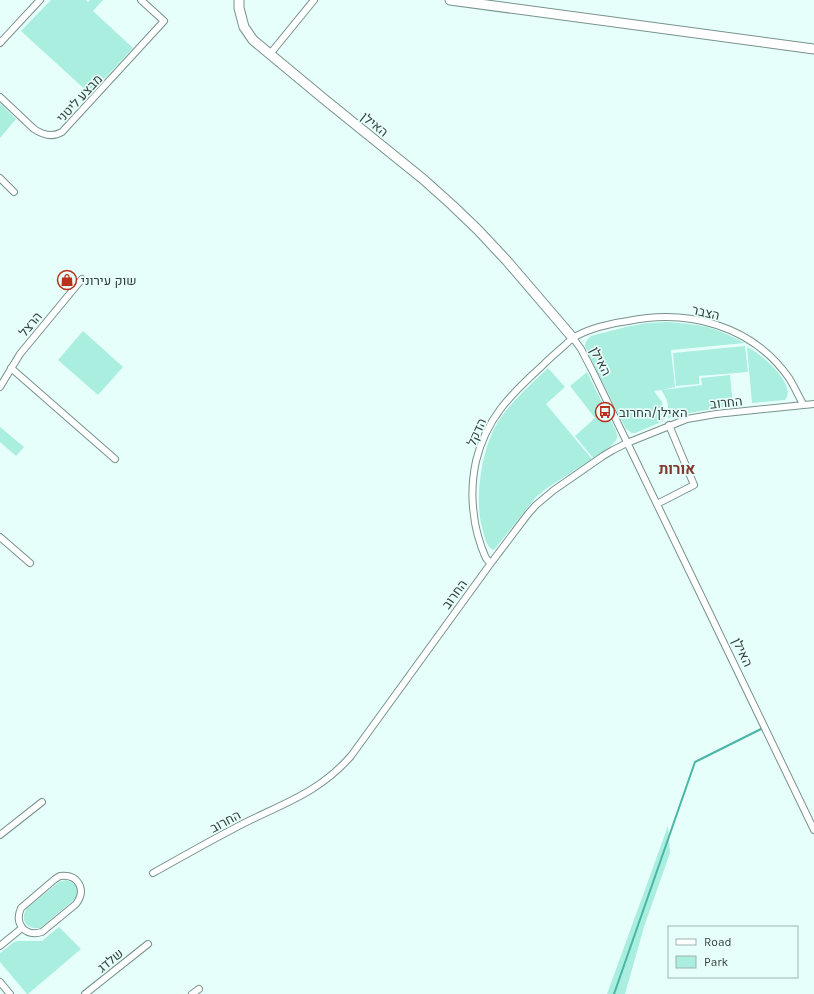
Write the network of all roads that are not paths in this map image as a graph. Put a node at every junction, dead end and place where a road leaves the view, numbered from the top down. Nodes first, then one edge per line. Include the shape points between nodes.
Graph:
1 (40, 0) edge
2 (141, 0) edge
3 (239, 0) edge
4 (314, 0) edge
5 (450, 0) edge
6 (0, 43) edge
7 (814, 49) edge
8 (270, 54) junction
9 (0, 97) edge
10 (0, 178) edge
11 (14, 192) dead end
12 (82, 279) dead end
13 (573, 338) junction
14 (11, 368) junction
15 (0, 387) edge
16 (803, 404) junction
17 (814, 404) edge
18 (670, 425) junction
19 (627, 443) junction
20 (115, 459) dead end
21 (657, 504) junction
22 (0, 537) edge
23 (30, 563) dead end
24 (491, 563) junction
25 (42, 802) dead end
26 (814, 830) edge
27 (0, 835) edge
28 (153, 873) dead end
29 (22, 928) junction
30 (148, 944) dead end
31 (0, 946) edge
32 (0, 982) edge
33 (199, 989) dead end
34 (10, 994) edge
35 (85, 994) edge
36 (192, 994) edge

1 - 6 street
2 - 9 street, מבצע ליטני via 164,22 62,132 57,135 40,133
3 - 8 street, האילן via 244,27 253,40
4 - 8 street
5 - 7 street
8 - 13 street, האילן via 419,175 452,205 507,261
10 - 11 street
12 - 14 street, הרצל
13 - 16 street, הצבר via 608,325 645,318 705,321 743,336 770,356 789,378
13 - 19 street, האילן via 581,349
13 - 24 street, הדקל via 513,393 487,429 481,443 471,496 482,549
14 - 15 street, הרצל
14 - 20 street
16 - 17 street, החרוב
16 - 18 street, החרוב via 700,416
18 - 19 street, החרוב
18 - 21 street via 694,485
19 - 21 street, האילן
19 - 24 street, החרוב via 603,456 544,497
21 - 26 street, האילן
22 - 23 street
24 - 28 street, החרוב via 336,773 293,801 233,829
25 - 27 street
29 - 29 street via 26,932 42,932 76,904 81,894 76,879 60,876 25,904 18,918
29 - 31 street
30 - 35 street, שלדג
32 - 34 street
33 - 36 street

